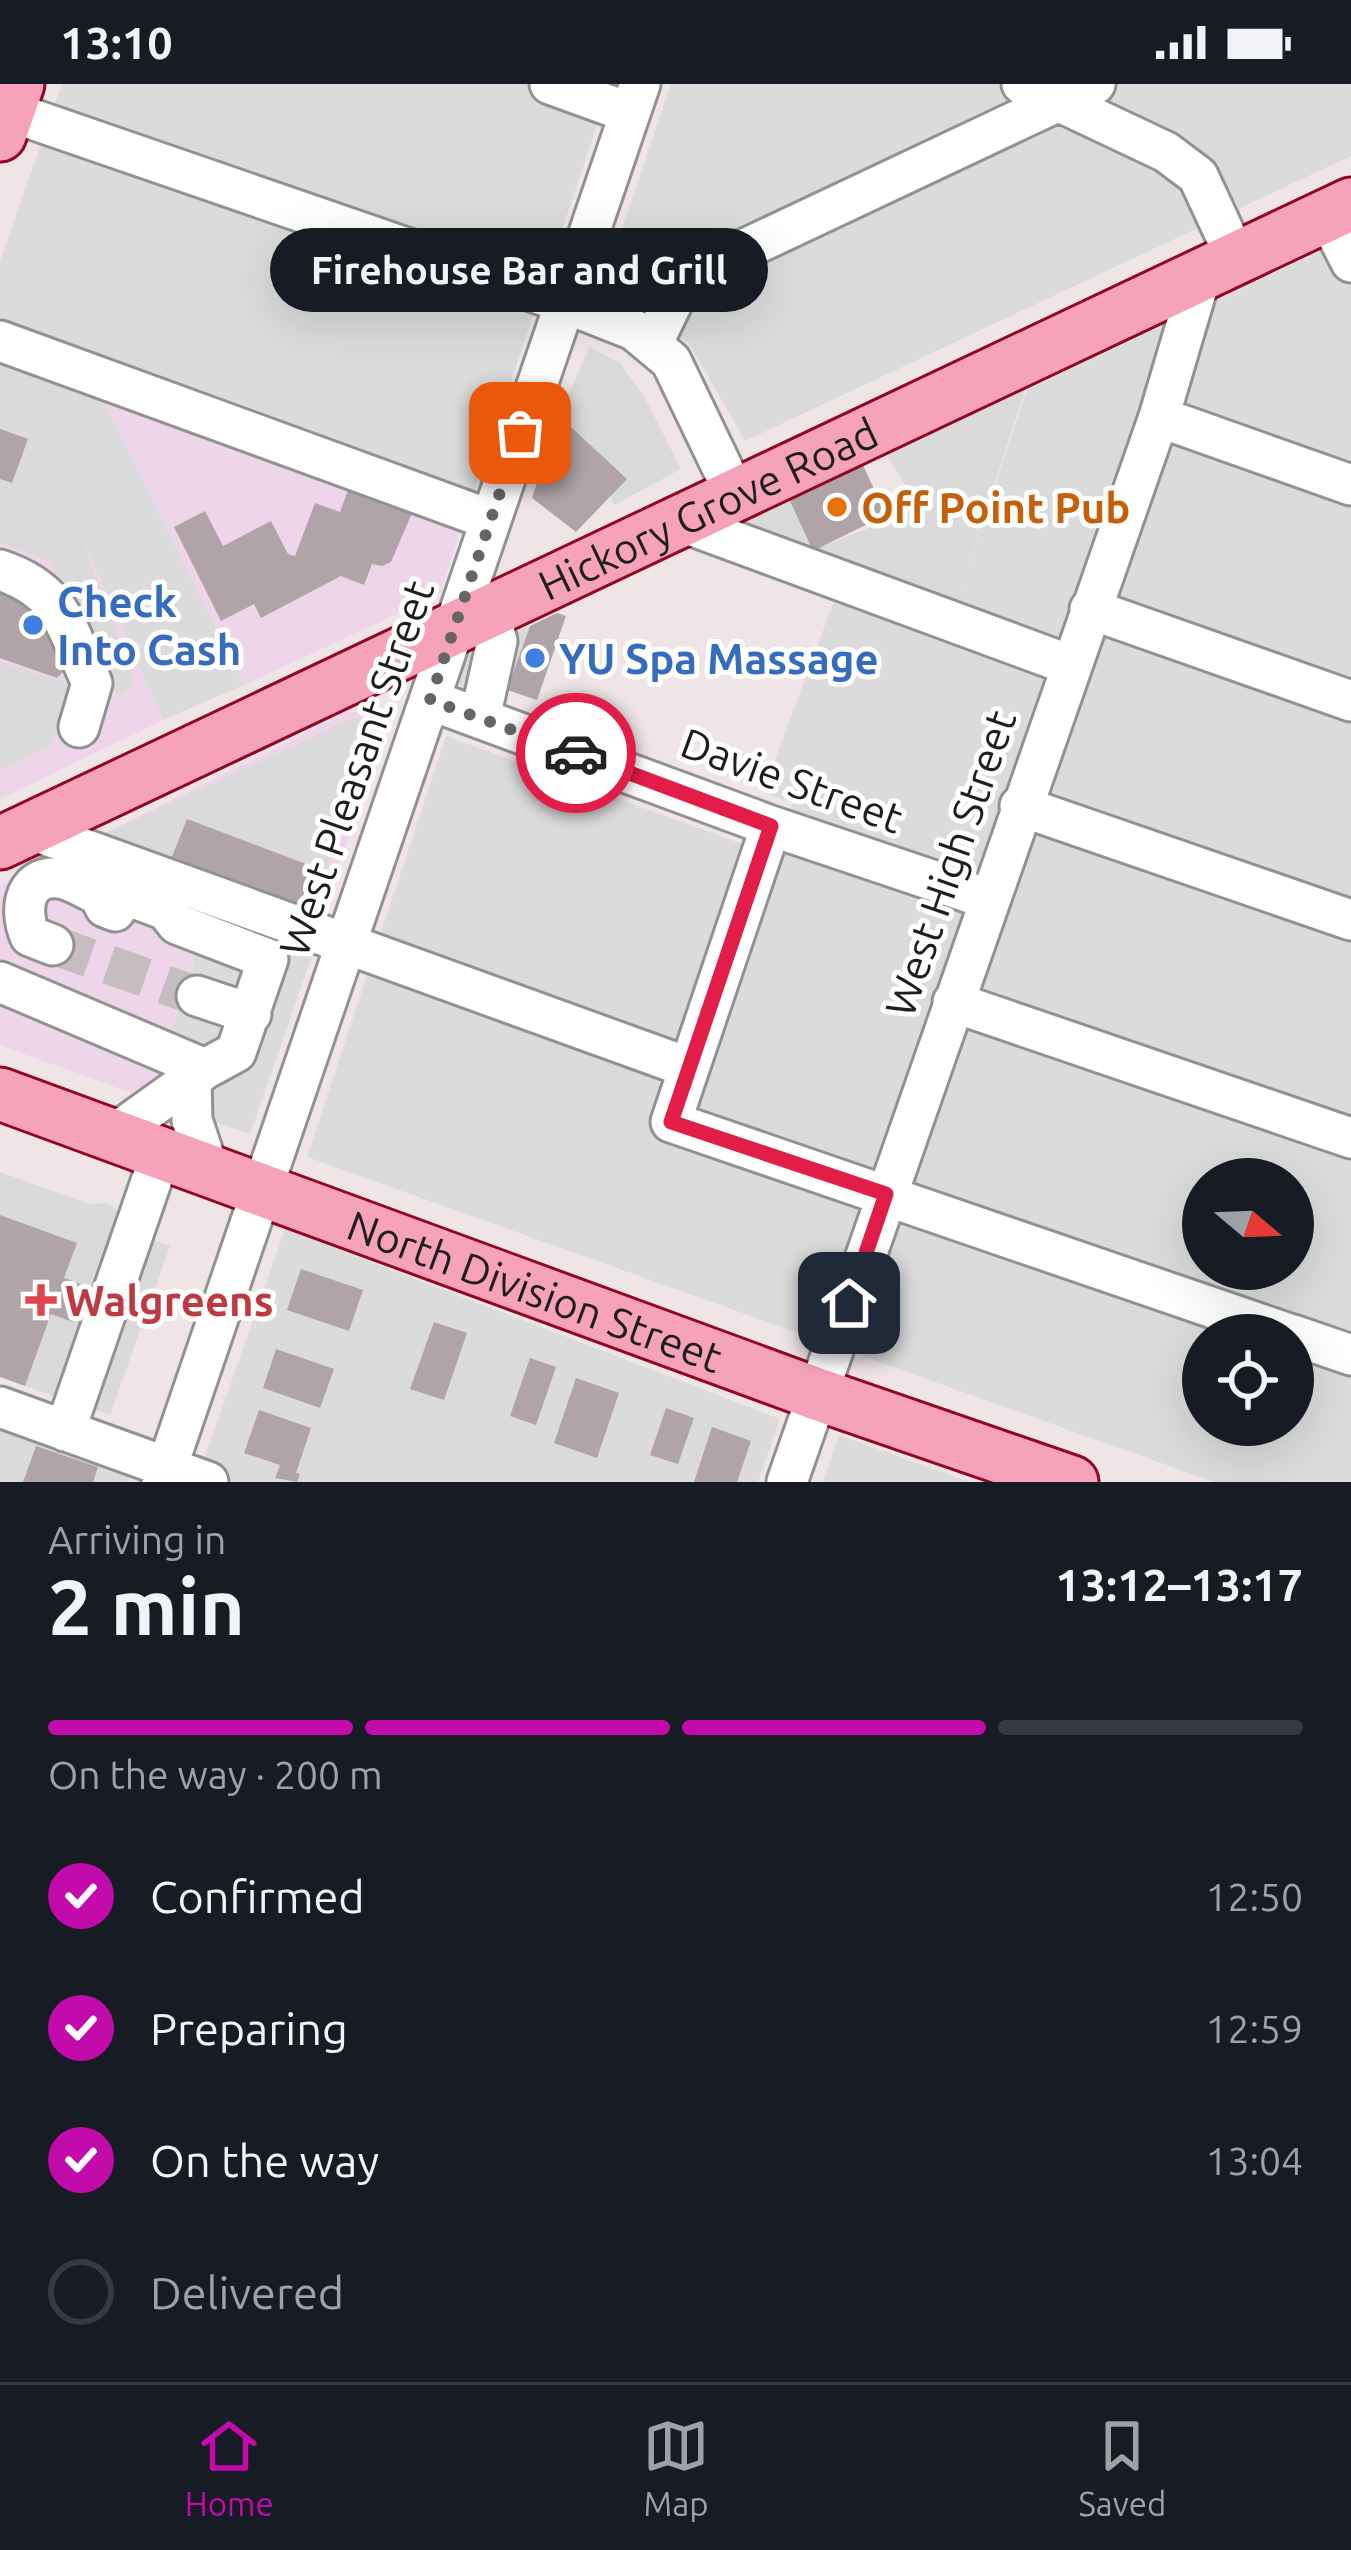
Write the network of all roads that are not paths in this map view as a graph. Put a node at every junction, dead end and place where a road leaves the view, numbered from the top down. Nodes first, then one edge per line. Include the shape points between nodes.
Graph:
1 (550, 84) edge
2 (1022, 84) edge
3 (1077, 92) edge
4 (635, 98) edge
5 (7, 110) edge
6 (1339, 210) edge
7 (1351, 262) edge
8 (1218, 267) junction
9 (563, 302) junction
10 (0, 341) edge
11 (653, 343) junction
12 (1159, 417) junction
13 (1351, 485) edge
14 (735, 494) junction
15 (491, 520) junction
16 (679, 521) junction
17 (0, 570) edge
18 (1090, 608) junction
19 (471, 620) junction
20 (1070, 665) junction
21 (430, 700) junction
22 (1351, 700) edge
23 (480, 718) junction
24 (79, 727) dead end
25 (1020, 806) junction
26 (771, 826) junction
27 (14, 836) edge
28 (988, 899) junction
29 (1351, 920) edge
30 (346, 944) junction
31 (52, 945) tunnel mouth
32 (0, 982) edge
33 (197, 996) tunnel mouth
34 (952, 1002) junction
35 (251, 1014) junction
36 (687, 1067) junction
37 (198, 1075) junction
38 (0, 1094) edge
39 (113, 1136) junction
40 (1351, 1138) edge
41 (161, 1153) junction
42 (209, 1171) junction
43 (262, 1190) junction
44 (886, 1194) junction
45 (1232, 1314) edge
46 (1314, 1342) edge
47 (1351, 1355) edge
48 (817, 1394) junction
49 (0, 1407) edge
50 (65, 1432) junction
51 (165, 1475) edge
52 (208, 1482) edge
53 (787, 1482) edge
54 (1072, 1482) edge

1 - 4 street
2 - 3 street
3 - 8 street via 1198,176
3 - 11 street via 714,267 677,293
4 - 9 street, West Pleasant Street
5 - 9 street
6 - 7 street
6 - 8 main road, Hickory Grove Road
8 - 12 street, West High Street
8 - 14 main road, Hickory Grove Road
9 - 11 street
9 - 15 street, West Pleasant Street
10 - 15 street
11 - 14 street via 670,361
12 - 13 street
12 - 18 street, West High Street
14 - 16 main road, Hickory Grove Road
15 - 19 street, West Pleasant Street
16 - 19 main road, Hickory Grove Road
16 - 20 street
17 - 24 street via 32,581 54,602 92,683
18 - 20 street, West High Street
18 - 22 street
19 - 21 street, West Pleasant Street
19 - 23 street via 497,641
19 - 27 main road, Hickory Grove Road
20 - 25 street, West High Street
21 - 23 street, Davie Street
21 - 30 street, West Pleasant Street
23 - 26 street, Davie Street
25 - 28 street, West High Street
25 - 29 street
26 - 28 street, Davie Street
26 - 36 street
27 - 30 street
28 - 34 street, West High Street
30 - 36 street
30 - 43 street, West Pleasant Street
31 - 35 street via 30,936 25,896 41,880 62,879 124,914 161,928 177,924 268,959
32 - 37 street
33 - 35 street
34 - 40 street
34 - 44 street, West High Street
35 - 37 street via 236,1052
36 - 44 street via 671,1122
37 - 39 street
37 - 42 street via 192,1120
38 - 39 main road, North Division Street
39 - 41 main road, North Division Street
41 - 42 main road, North Division Street
41 - 50 street
42 - 43 main road, North Division Street
43 - 48 main road, North Division Street
43 - 51 street, West Pleasant Street
44 - 45 street
44 - 48 street, West High Street
46 - 47 street
48 - 53 street, West High Street
48 - 54 main road, North Division Street
49 - 50 street
50 - 51 street
51 - 52 street

